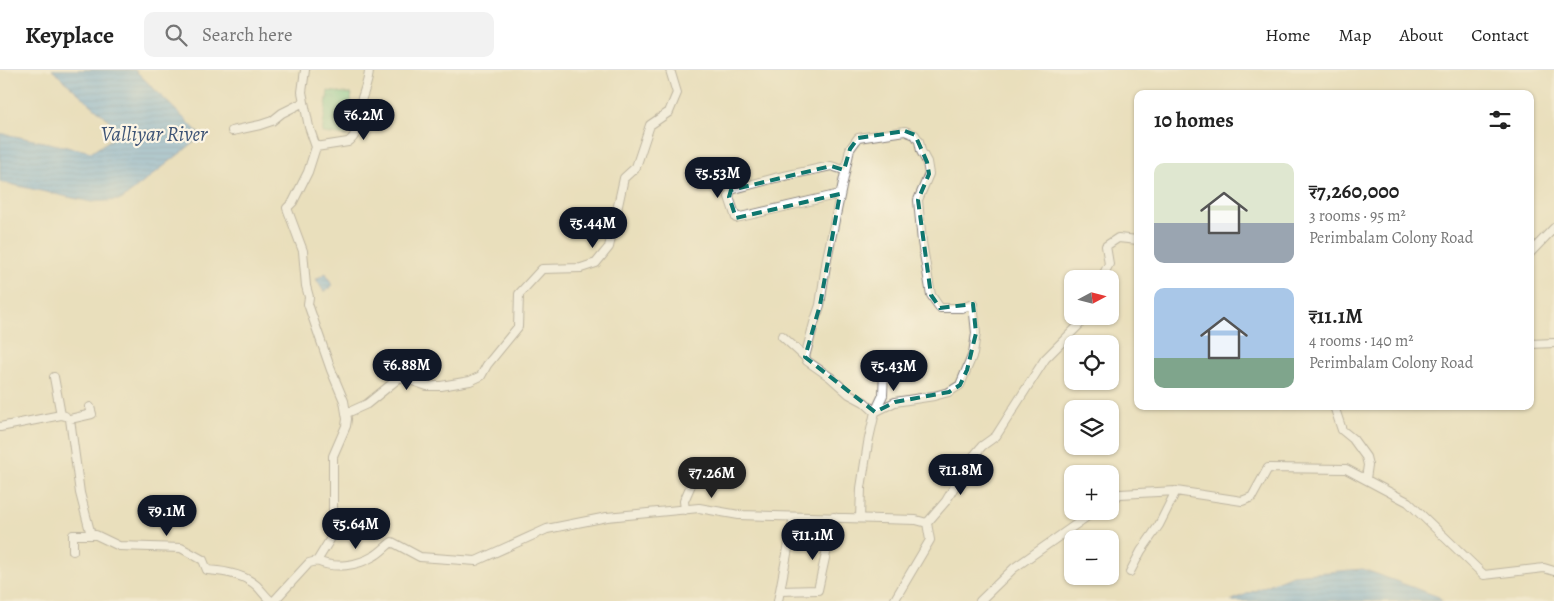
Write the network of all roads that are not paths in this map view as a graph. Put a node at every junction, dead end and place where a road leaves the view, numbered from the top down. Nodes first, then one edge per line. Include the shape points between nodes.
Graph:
1 (305, 70) edge
2 (369, 70) edge
3 (670, 70) edge
4 (304, 102) junction
5 (232, 131) dead end
6 (316, 146) junction
7 (844, 170) junction
8 (840, 194) junction
9 (1554, 228) edge
10 (1134, 240) edge
11 (1534, 249) edge
12 (1106, 270) edge
13 (1080, 325) edge
14 (782, 336) dead end
15 (1554, 343) edge
16 (1534, 344) edge
17 (805, 357) junction
18 (912, 374) dead end
19 (54, 377) dead end
20 (90, 407) dead end
21 (1335, 410) edge
22 (875, 412) junction
23 (347, 413) junction
24 (60, 415) junction
25 (70, 419) junction
26 (0, 428) edge
27 (1366, 480) junction
28 (691, 486) dead end
29 (1176, 491) junction
30 (1119, 495) edge
31 (685, 510) junction
32 (794, 517) junction
33 (834, 517) junction
34 (860, 518) junction
35 (1082, 520) edge
36 (927, 523) junction
37 (91, 535) junction
38 (74, 551) dead end
39 (317, 561) junction
40 (1554, 571) edge
41 (1130, 572) dead end
42 (780, 591) junction
43 (273, 601) edge
44 (778, 601) edge
45 (894, 601) edge
46 (980, 601) edge

1 - 4 street
2 - 6 street via 356,132 351,141
3 - 23 street via 677,93 669,112 650,125 636,167 624,178 610,247 596,263 581,268 542,269 519,294 518,327 480,376 441,386 427,386 399,378 367,404
4 - 5 street via 260,125
4 - 6 street
6 - 23 street via 308,172 287,208 303,251 308,304
7 - 8 street
7 - 8 street via 831,166 775,178 731,190 729,197 736,218
7 - 22 street via 850,149 858,138 905,131 915,135 928,162 929,174 918,200 931,295 940,308 962,308 973,304 976,333 973,354 960,384 949,392 895,402
8 - 17 street via 820,306
9 - 11 street
10 - 12 street via 1118,238 1106,246
13 - 36 street via 1045,359 996,436 982,446
14 - 17 street
15 - 16 street
17 - 22 street
18 - 22 street via 898,368 884,371 883,395
19 - 24 street
20 - 25 street via 92,414
21 - 27 street via 1342,430 1354,439 1366,457
22 - 34 street via 861,488
23 - 39 street via 346,426 333,456 331,538
24 - 25 street
24 - 26 street
25 - 37 street via 80,493
27 - 29 street via 1346,469 1268,468 1252,497 1242,501
27 - 40 street via 1408,502 1484,575 1544,568
28 - 31 street via 684,501
29 - 30 street
29 - 41 street
31 - 32 street via 699,508 739,515
31 - 39 street via 607,517 547,529 476,561 420,557 392,542 374,556 347,566
32 - 33 street
32 - 42 street
33 - 34 street
33 - 42 street via 818,590
34 - 36 street
35 - 46 street via 1014,568
36 - 45 street via 930,540
37 - 38 street via 73,535
37 - 43 street via 119,546 181,548 203,560 207,570 245,577
39 - 43 street via 309,563
42 - 44 street

